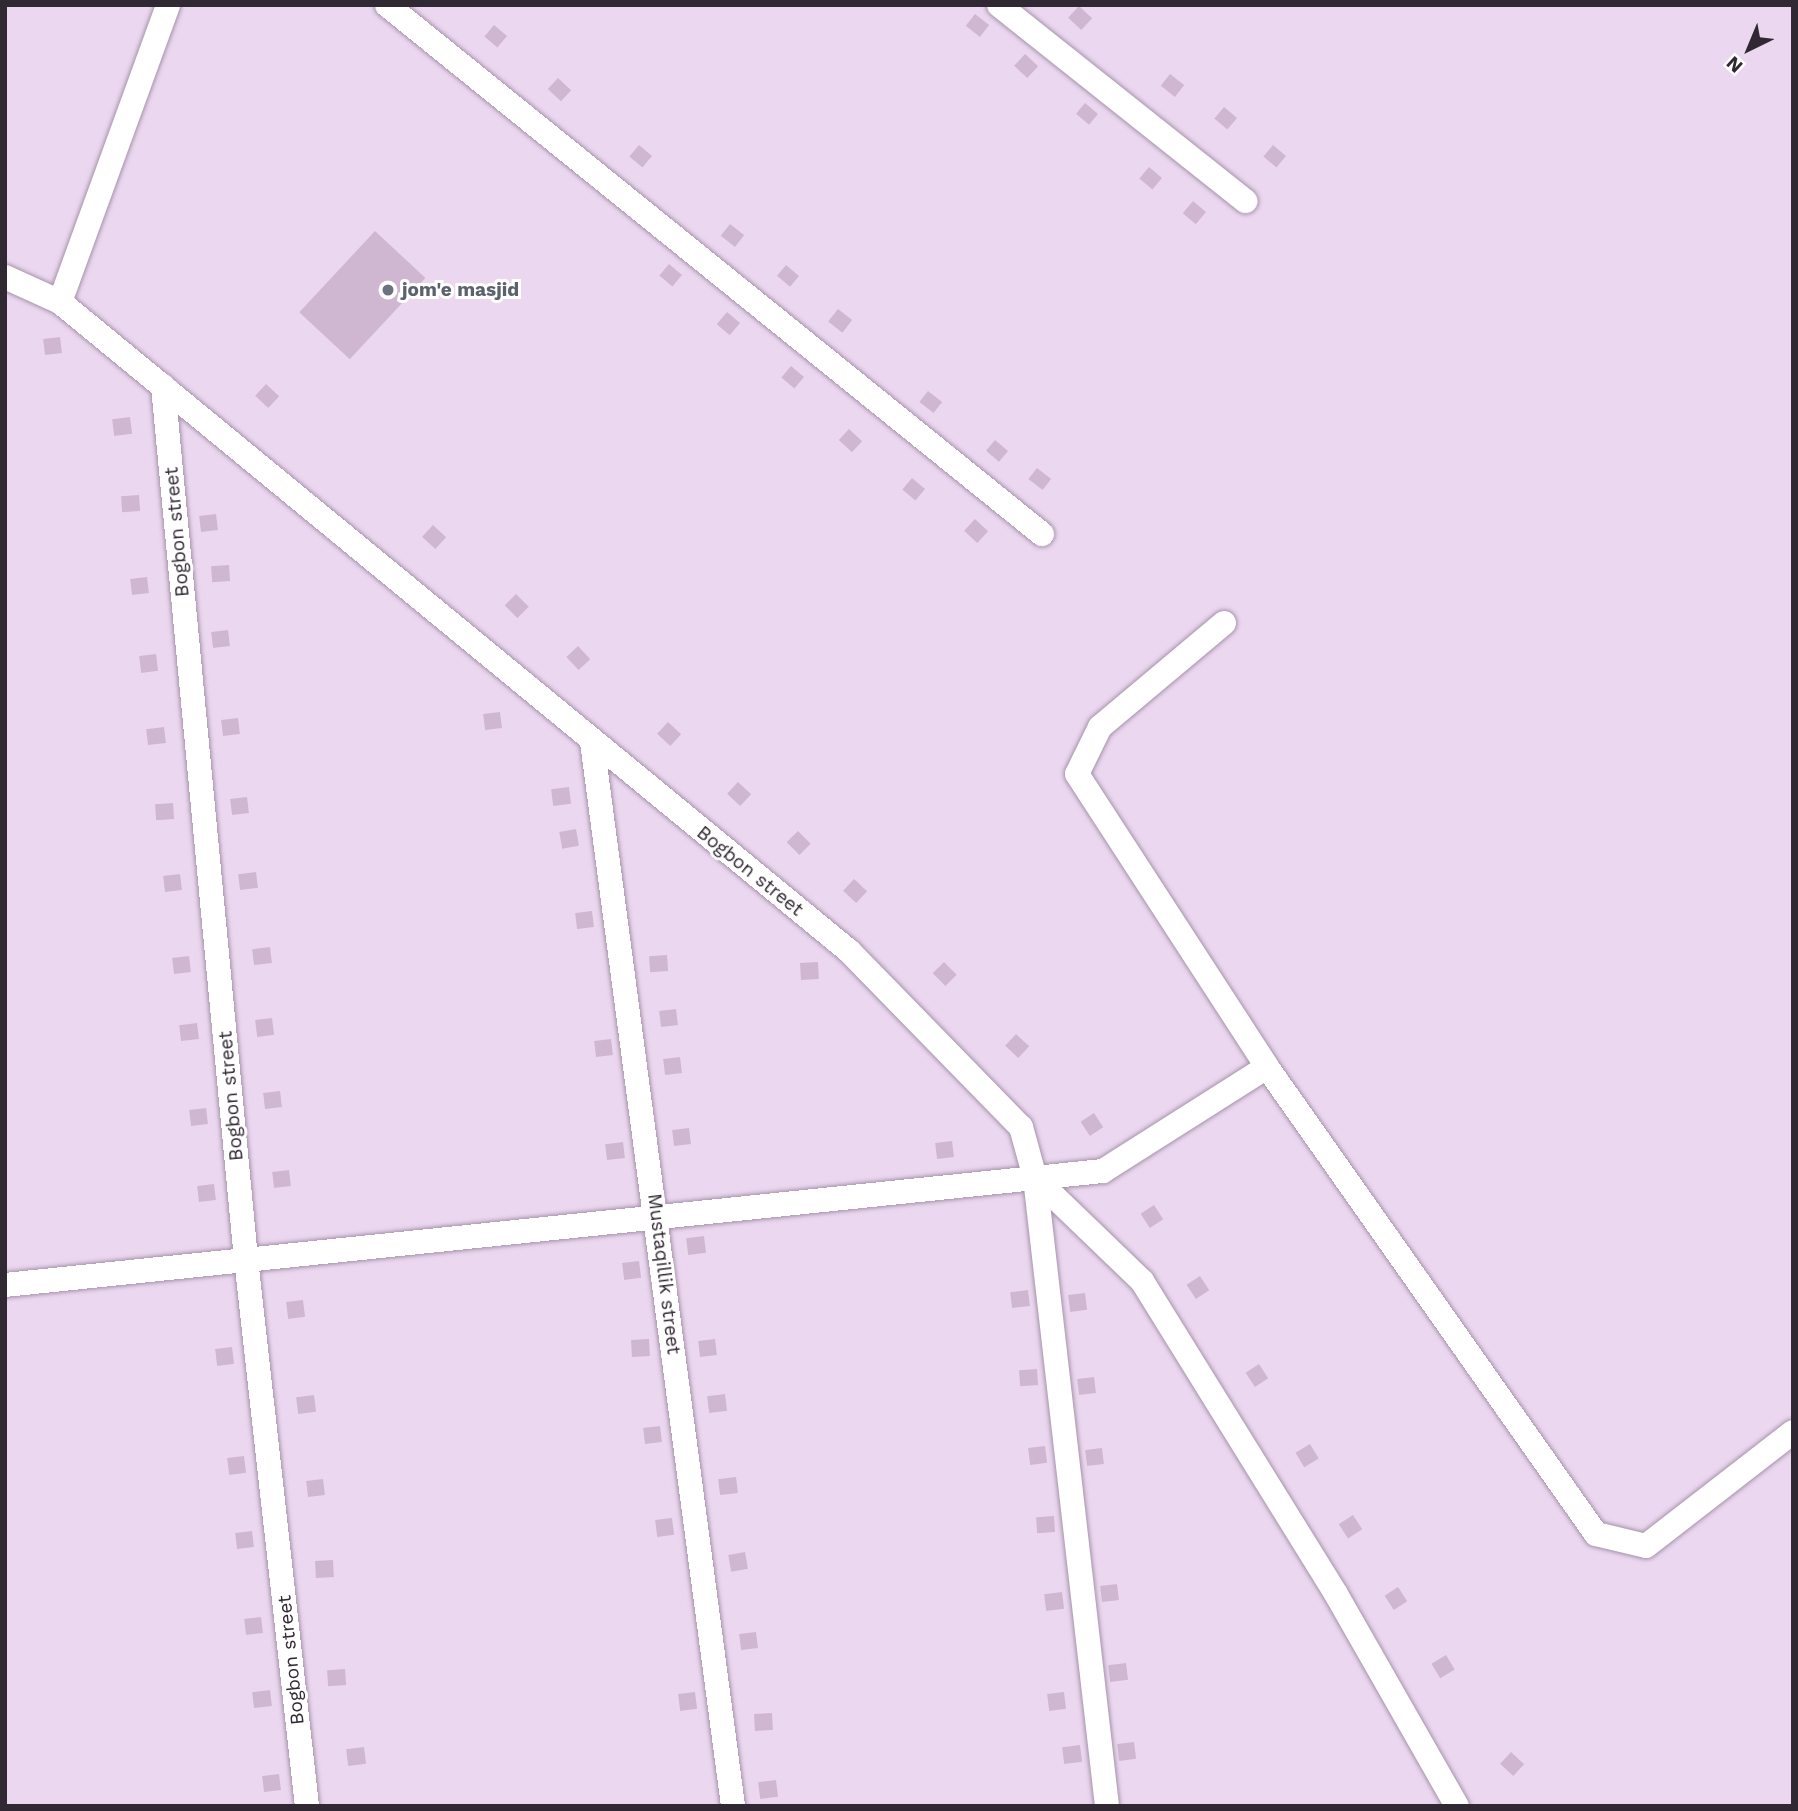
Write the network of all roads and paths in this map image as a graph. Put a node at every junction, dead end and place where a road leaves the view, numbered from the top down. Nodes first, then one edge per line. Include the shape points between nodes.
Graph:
1 (168, 5) edge
2 (387, 5) edge
3 (999, 5) edge
4 (1245, 201) dead end
5 (5, 277) edge
6 (60, 302) junction
7 (163, 386) junction
8 (1042, 534) dead end
9 (1224, 623) dead end
10 (592, 742) junction
11 (1267, 1067) junction
12 (1035, 1178) junction
13 (657, 1216) junction
14 (246, 1259) junction
15 (5, 1285) edge
16 (1793, 1432) edge
17 (307, 1806) edge
18 (733, 1806) edge
19 (1107, 1806) edge
20 (1457, 1806) edge

1 - 6 street
2 - 8 street
3 - 4 street
5 - 6 street, Bogbon street
6 - 7 street, Bogbon street
7 - 10 street, Bogbon street
7 - 14 street, Bogbon street
9 - 11 street via 1100,727 1077,774
10 - 12 street, Bogbon street via 849,951 1021,1127
10 - 13 street, Mustaqillik street
11 - 12 street via 1103,1171
11 - 16 street via 1596,1534 1646,1546
12 - 13 street
12 - 19 street, Bogbon street
12 - 20 street via 1142,1281 1336,1594
13 - 14 street
13 - 18 street, Mustaqillik street
14 - 15 street
14 - 17 street, Bogbon street

